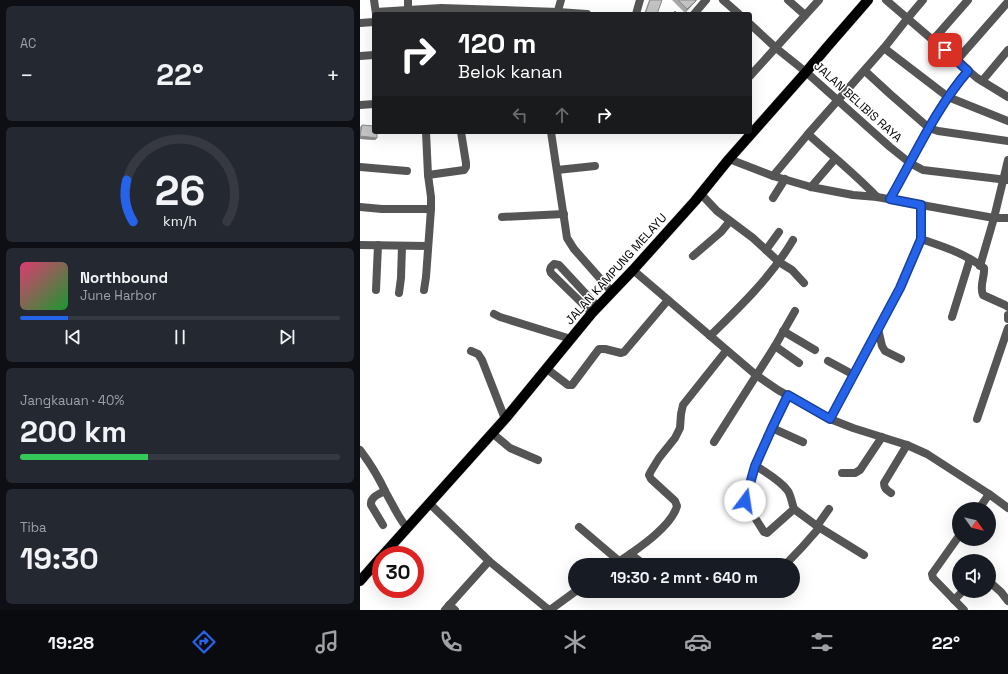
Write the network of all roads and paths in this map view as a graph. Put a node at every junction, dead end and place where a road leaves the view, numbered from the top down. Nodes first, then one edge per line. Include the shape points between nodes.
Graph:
1 (374, 0) edge
2 (408, 0) edge
3 (473, 0) edge
4 (561, 0) edge
5 (640, 0) edge
6 (706, 0) edge
7 (723, 0) edge
8 (788, 0) edge
9 (819, 0) edge
10 (868, 0) edge
11 (886, 0) edge
12 (923, 0) edge
13 (968, 0) edge
14 (1006, 2) edge
15 (441, 4) edge
16 (473, 9) junction
17 (408, 10) junction
18 (376, 12) edge
19 (387, 12) edge
20 (424, 12) edge
21 (536, 12) edge
22 (557, 12) edge
23 (637, 12) edge
24 (696, 12) edge
25 (737, 12) edge
26 (805, 15) junction
27 (907, 19) junction
28 (372, 22) edge
29 (360, 23) edge
30 (752, 26) edge
31 (933, 40) junction
32 (776, 48) junction
33 (884, 48) junction
34 (1008, 50) edge
35 (372, 55) edge
36 (360, 56) edge
37 (956, 60) junction
38 (864, 71) junction
39 (968, 71) junction
40 (806, 72) junction
41 (752, 74) edge
42 (982, 82) junction
43 (948, 97) junction
44 (1008, 97) edge
45 (838, 100) junction
46 (360, 104) edge
47 (372, 104) edge
48 (1008, 121) edge
49 (929, 128) junction
50 (752, 133) edge
51 (426, 134) edge
52 (461, 134) edge
53 (551, 134) edge
54 (751, 134) edge
55 (808, 134) junction
56 (1008, 141) edge
57 (729, 159) junction
58 (835, 159) junction
59 (1008, 160) edge
60 (910, 163) junction
61 (595, 166) dead end
62 (360, 167) edge
63 (557, 170) junction
64 (407, 171) dead end
65 (428, 175) junction
66 (773, 176) junction
67 (785, 179) junction
68 (1005, 180) edge
69 (811, 187) junction
70 (701, 194) junction
71 (877, 197) junction
72 (773, 198) dead end
73 (890, 199) junction
74 (921, 205) junction
75 (360, 207) edge
76 (431, 209) junction
77 (564, 214) junction
78 (502, 217) dead end
79 (994, 218) junction
80 (1008, 218) edge
81 (730, 221) junction
82 (779, 232) dead end
83 (921, 239) junction
84 (793, 240) dead end
85 (360, 244) edge
86 (378, 245) junction
87 (402, 246) junction
88 (428, 246) junction
89 (766, 250) junction
90 (693, 256) dead end
91 (970, 258) junction
92 (779, 262) junction
93 (980, 266) junction
94 (633, 270) junction
95 (804, 283) dead end
96 (376, 290) dead end
97 (424, 290) dead end
98 (612, 292) junction
99 (399, 293) dead end
100 (668, 300) junction
101 (1008, 307) edge
102 (595, 310) junction
103 (795, 311) dead end
104 (494, 314) dead end
105 (1008, 315) edge
106 (952, 317) dead end
107 (1008, 319) edge
108 (1008, 328) edge
109 (878, 329) junction
110 (783, 331) junction
111 (710, 336) junction
112 (572, 339) junction
113 (775, 346) junction
114 (815, 350) dead end
115 (471, 351) dead end
116 (726, 351) junction
117 (901, 359) dead end
118 (828, 361) dead end
119 (799, 363) dead end
120 (548, 369) junction
121 (756, 375) junction
122 (854, 375) junction
123 (788, 395) junction
124 (505, 419) junction
125 (830, 419) junction
126 (977, 419) dead end
127 (772, 428) junction
128 (492, 433) junction
129 (882, 437) junction
130 (714, 442) dead end
131 (803, 442) dead end
132 (908, 445) junction
133 (360, 450) edge
134 (538, 460) dead end
135 (755, 466) junction
136 (842, 473) dead end
137 (385, 491) junction
138 (891, 493) dead end
139 (990, 494) junction
140 (984, 502) edge
141 (430, 504) junction
142 (1008, 508) edge
143 (794, 509) junction
144 (829, 509) dead end
145 (383, 524) dead end
146 (579, 527) dead end
147 (818, 527) junction
148 (407, 528) junction
149 (391, 546) edge
150 (952, 546) edge
151 (630, 554) junction
152 (864, 556) dead end
153 (612, 558) edge
154 (624, 558) edge
155 (636, 558) edge
156 (791, 558) edge
157 (489, 561) junction
158 (372, 567) edge
159 (360, 581) edge
160 (996, 588) edge
161 (568, 597) edge
162 (954, 600) joint
163 (1008, 601) edge
164 (450, 608) edge
165 (550, 610) edge
166 (964, 610) edge

1 - 18 street
2 - 17 street
3 - 16 street
4 - 22 street
5 - 23 street
6 - 24 street
7 - 25 street
8 - 26 street
9 - 26 street
10 - 40 main road, JALAN KAMPUNG MELAYU
11 - 27 street
12 - 27 street
13 - 31 street
14 - 37 street
15 - 16 street
15 - 20 street
16 - 21 street
17 - 19 street
17 - 20 street
26 - 32 street
27 - 31 street
27 - 33 street
28 - 29 street
30 - 32 street, JALAN BELIBIS RAYA
31 - 37 street
32 - 40 street, JALAN BELIBIS RAYA
32 - 41 street
33 - 38 street
33 - 43 street
34 - 42 street
35 - 36 street
37 - 39 street
38 - 45 street
38 - 49 street
39 - 42 street
39 - 43 street
40 - 45 street, JALAN BELIBIS RAYA
40 - 50 main road, JALAN KAMPUNG MELAYU
42 - 44 street
43 - 48 street
43 - 49 street
45 - 55 street
45 - 60 street, JALAN BELIBIS RAYA
46 - 47 street
49 - 56 street
49 - 60 street
51 - 65 street
52 - 65 street via 466,163 464,170
53 - 63 street
54 - 57 main road, JALAN KAMPUNG MELAYU
55 - 58 street
55 - 66 street
57 - 66 street
57 - 70 main road, JALAN KAMPUNG MELAYU
58 - 69 street
58 - 71 street
59 - 68 street
60 - 68 street, JALAN BELIBIS RAYA via 923,170
60 - 73 street
61 - 63 street
62 - 64 street
63 - 77 street
65 - 76 street
66 - 67 street
67 - 69 street
67 - 72 street
68 - 79 street
69 - 71 street
70 - 81 street
70 - 94 main road, JALAN KAMPUNG MELAYU
71 - 73 street
73 - 74 street
74 - 79 street
74 - 83 street
75 - 76 street
76 - 88 street
77 - 78 street
77 - 98 street via 567,238 574,250
79 - 80 street
79 - 93 street
81 - 89 street
81 - 90 street
82 - 89 street
83 - 91 street
83 - 109 street via 900,288
84 - 92 street
85 - 86 street
86 - 87 street
86 - 96 street
87 - 88 street
87 - 99 street
88 - 97 street
89 - 92 street
91 - 93 street
91 - 106 street
92 - 95 street via 792,270
92 - 111 street via 746,301
93 - 101 street via 984,268 981,291 983,295
94 - 98 main road, JALAN KAMPUNG MELAYU
94 - 100 street
98 - 102 main road, JALAN KAMPUNG MELAYU
100 - 111 street
100 - 120 street via 624,352 599,349 572,385 568,385
102 - 102 street via 559,265 554,264 550,267 551,273
102 - 112 main road, JALAN KAMPUNG MELAYU
103 - 110 street
104 - 112 street
105 - 107 street
108 - 126 street
109 - 117 street via 885,351
109 - 122 street
110 - 113 street
110 - 114 street
111 - 116 street
112 - 120 main road, JALAN KAMPUNG MELAYU
113 - 119 street
113 - 121 street
115 - 124 street via 478,354 482,360
116 - 121 street
116 - 151 street via 683,405 680,428 649,475 675,501 676,511 659,532
118 - 122 street
120 - 124 main road, JALAN KAMPUNG MELAYU
121 - 123 street
121 - 130 street
122 - 125 street
123 - 125 street
123 - 127 street
124 - 128 main road, JALAN KAMPUNG MELAYU
125 - 129 street
127 - 131 street
127 - 135 street
128 - 134 street via 510,448
128 - 141 main road, JALAN KAMPUNG MELAYU
129 - 132 street
129 - 136 street via 860,470 855,473
132 - 138 street via 885,481 884,487
132 - 139 street via 927,454
133 - 137 street
135 - 143 street via 787,490
135 - 143 street via 745,501 764,532 767,533
137 - 145 street via 372,498 371,502
137 - 148 street
139 - 140 street
139 - 142 street
141 - 148 main road, JALAN KAMPUNG MELAYU
141 - 157 street
143 - 147 street
144 - 147 street
146 - 153 street
147 - 152 street
147 - 156 street
148 - 149 main road, JALAN KAMPUNG MELAYU
150 - 162 street via 932,574
151 - 154 street
151 - 155 street
157 - 164 street
157 - 165 street
158 - 159 main road
160 - 163 street
161 - 165 street
162 - 166 street

